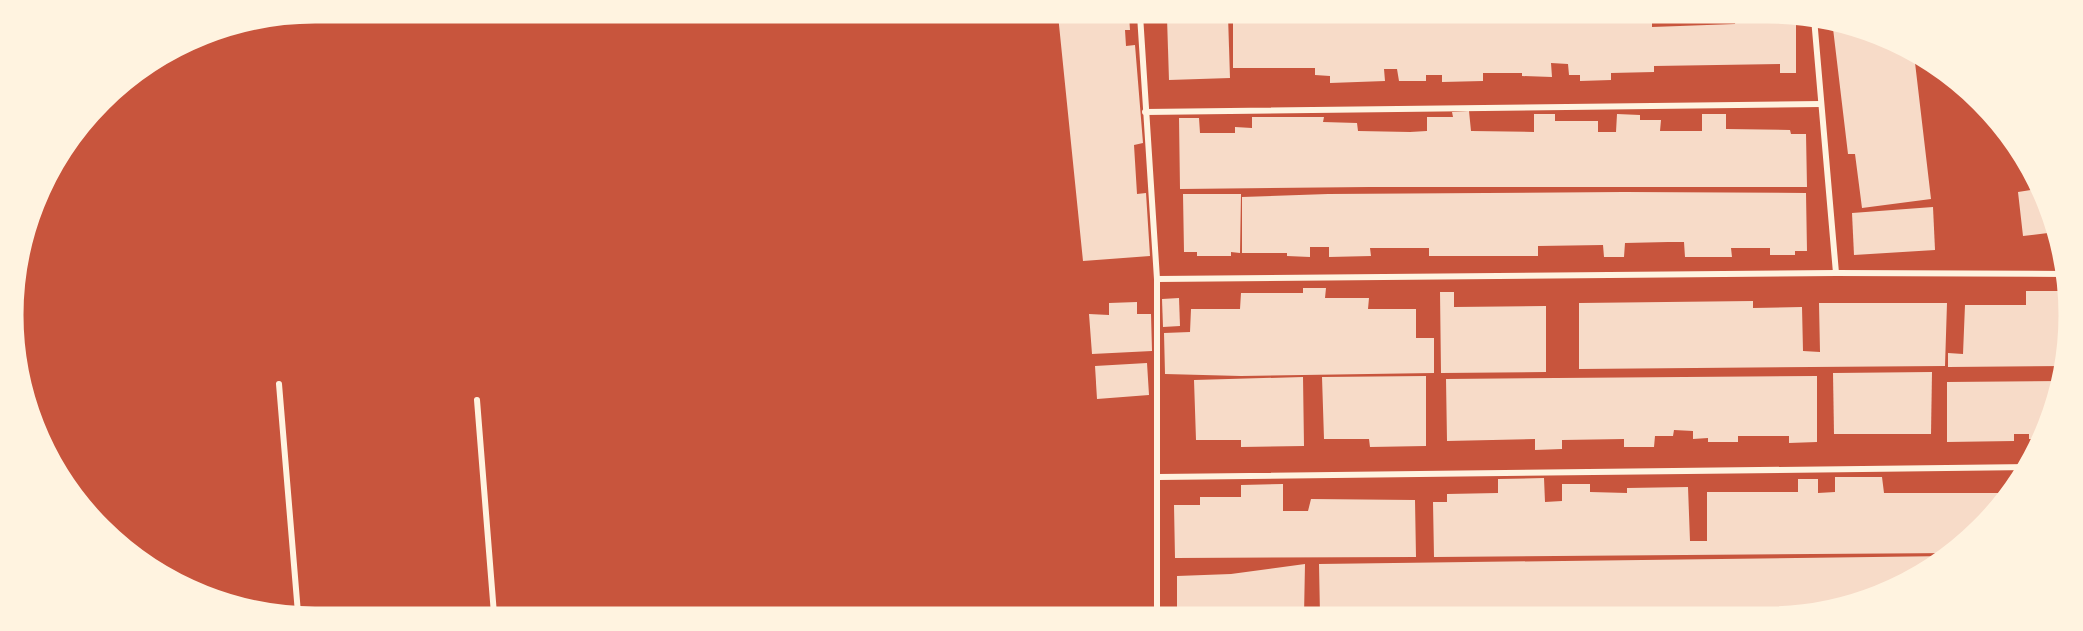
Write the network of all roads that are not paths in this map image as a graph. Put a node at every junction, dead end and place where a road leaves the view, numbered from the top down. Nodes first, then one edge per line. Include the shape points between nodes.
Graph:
1 (1140, 22) edge
2 (1815, 26) edge
3 (1821, 104) junction
4 (1145, 112) junction
5 (1836, 273) junction
6 (2058, 274) edge
7 (1157, 279) junction
8 (279, 384) dead end
9 (477, 400) dead end
10 (2018, 467) edge
11 (1158, 477) junction
12 (298, 608) edge
13 (494, 608) edge
14 (1157, 608) edge

1 - 4 street
2 - 3 street
3 - 4 street
3 - 5 street
4 - 7 street
5 - 6 street
5 - 7 street
7 - 11 street
8 - 12 street
9 - 13 street
10 - 11 street
11 - 14 street

